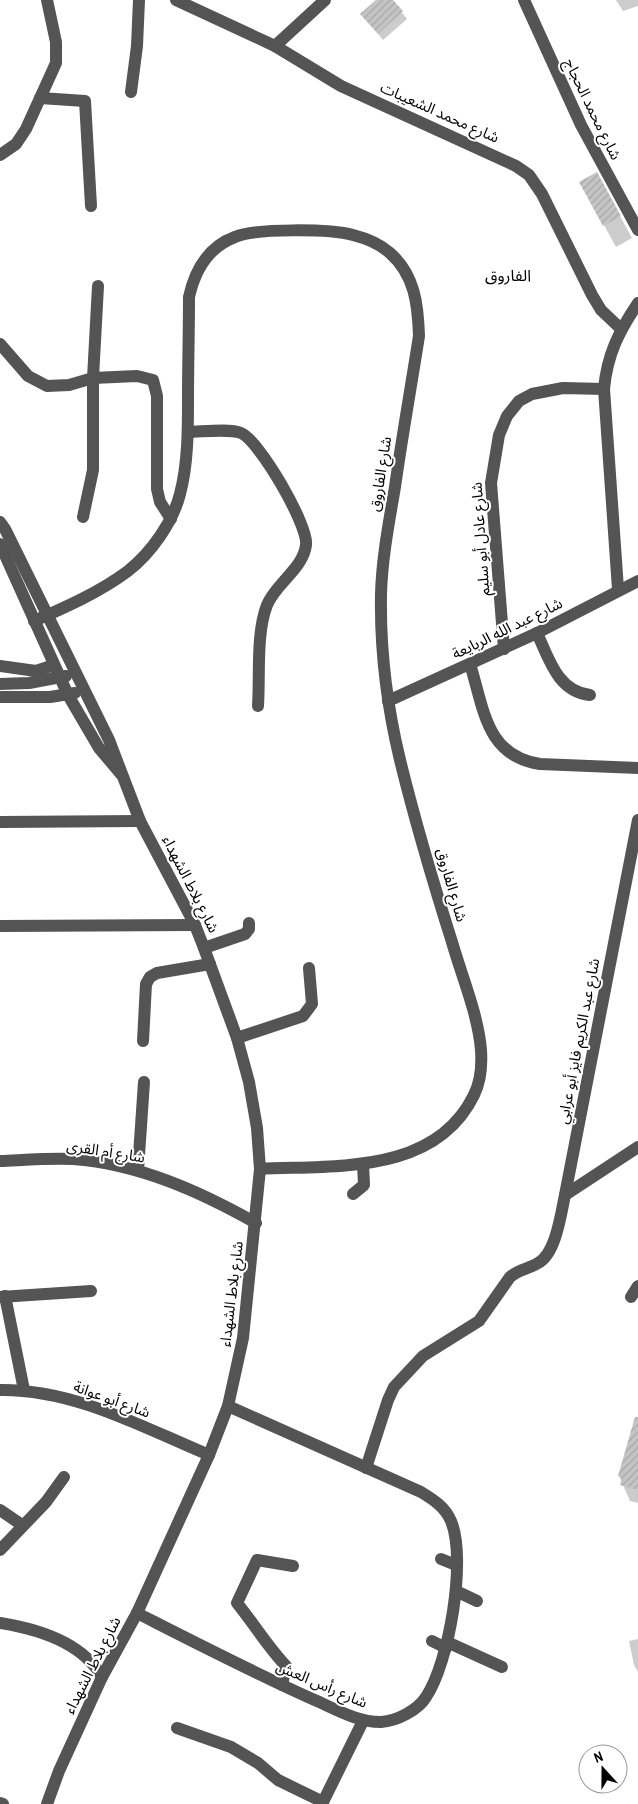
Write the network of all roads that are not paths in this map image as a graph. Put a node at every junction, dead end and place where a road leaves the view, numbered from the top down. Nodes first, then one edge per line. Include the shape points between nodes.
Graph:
1 (47, 0) edge
2 (139, 0) edge
3 (176, 0) edge
4 (325, 0) edge
5 (524, 0) edge
6 (275, 46) junction
7 (131, 92) dead end
8 (40, 98) junction
9 (0, 155) edge
10 (91, 206) dead end
11 (638, 230) edge
12 (98, 286) dead end
13 (638, 303) edge
14 (620, 328) junction
15 (0, 344) edge
16 (93, 378) junction
17 (604, 389) junction
18 (188, 432) junction
19 (83, 516) dead end
20 (171, 519) junction
21 (0, 522) edge
22 (0, 544) edge
23 (638, 581) edge
24 (618, 590) junction
25 (48, 615) junction
26 (34, 621) junction
27 (537, 633) junction
28 (504, 649) junction
29 (470, 664) junction
30 (54, 665) junction
31 (0, 666) edge
32 (76, 673) junction
33 (60, 678) junction
34 (0, 684) edge
35 (84, 691) junction
36 (68, 695) junction
37 (590, 695) dead end
38 (0, 697) edge
39 (388, 700) junction
40 (258, 706) dead end
41 (638, 768) edge
42 (121, 774) junction
43 (638, 820) edge
44 (140, 821) junction
45 (0, 822) edge
46 (249, 923) dead end
47 (195, 925) junction
48 (0, 926) edge
49 (204, 948) junction
50 (210, 964) junction
51 (309, 968) dead end
52 (237, 1038) junction
53 (143, 1041) dead end
54 (144, 1082) dead end
55 (638, 1147) edge
56 (0, 1161) edge
57 (363, 1164) junction
58 (260, 1169) junction
59 (138, 1170) junction
60 (353, 1194) dead end
61 (565, 1195) junction
62 (256, 1223) junction
63 (91, 1292) dead end
64 (3, 1297) edge
65 (24, 1390) junction
66 (0, 1394) edge
67 (228, 1406) junction
68 (209, 1455) junction
69 (366, 1468) junction
70 (64, 1477) dead end
71 (0, 1510) edge
72 (22, 1525) junction
73 (0, 1550) edge
74 (442, 1559) dead end
75 (456, 1565) junction
76 (294, 1566) dead end
77 (456, 1591) junction
78 (477, 1601) dead end
79 (137, 1613) junction
80 (0, 1623) edge
81 (432, 1641) dead end
82 (446, 1645) junction
83 (502, 1667) dead end
84 (102, 1677) junction
85 (282, 1686) junction
86 (363, 1721) junction
87 (177, 1728) dead end
88 (323, 1803) edge
89 (47, 1804) edge

1 - 8 street via 58,53 50,80
2 - 7 street
3 - 6 street, شارع محمد الشعيبات
4 - 6 street
5 - 11 street, شارع محمد الحجاج via 581,125
6 - 14 street, شارع محمد الشعيبات via 341,86 495,155 529,175 542,194 592,295 601,310
8 - 9 street via 16,144
8 - 10 street via 85,101
12 - 16 street
13 - 14 street
14 - 17 street via 606,368
15 - 16 street via 28,376 47,386 69,385
16 - 19 street via 93,470
16 - 20 street via 145,376 155,384 158,490 160,502
17 - 24 street
17 - 28 street, شارع عادل أبو سليم via 563,388 532,394 513,408 499,435 491,483
18 - 20 street, شارع الفاروق via 180,494
18 - 39 street, شارع الفاروق via 189,297 193,277 202,261 218,247 251,232 351,234 390,252 405,270 418,307 419,336 381,592
18 - 40 street via 237,432 246,436 276,478 306,537 304,553 267,605 262,624
20 - 25 street, شارع الفاروق via 150,548 128,570 96,592
21 - 25 street, شارع بلاط الشهداء
22 - 26 street, شارع بلاط الشهداء
23 - 24 street, شارع عبد الله الربايعة
24 - 27 street, شارع عبد الله الربايعة
25 - 26 street, شارع الفاروق
25 - 32 street, شارع بلاط الشهداء
26 - 30 street, شارع بلاط الشهداء
27 - 28 street, شارع عبد الله الربايعة
27 - 37 street via 556,673 567,687 577,694
28 - 29 street, شارع عبد الله الربايعة
29 - 39 street, شارع عبد الله الربايعة
29 - 41 street via 496,741 509,754 540,764
30 - 31 street via 36,671
30 - 33 street, شارع بلاط الشهداء
32 - 33 street
32 - 35 street, شارع بلاط الشهداء
33 - 34 street
33 - 36 street, شارع بلاط الشهداء
35 - 36 street
35 - 42 street, شارع بلاط الشهداء via 110,740
36 - 38 street
36 - 42 street, شارع بلاط الشهداء via 99,748
39 - 57 street, شارع الفاروق via 400,759 479,1032 481,1074 474,1095 457,1121 438,1139
42 - 44 street, شارع بلاط الشهداء
43 - 61 street, شارع عبد الكريم فايز أبو عرابي
44 - 45 street
44 - 47 street, شارع بلاط الشهداء
46 - 49 street via 245,934
47 - 48 street
47 - 49 street, شارع بلاط الشهداء
49 - 50 street, شارع بلاط الشهداء
50 - 52 street, شارع بلاط الشهداء
50 - 53 street via 150,977 146,984
51 - 52 street via 312,1004 303,1016
52 - 58 street, شارع بلاط الشهداء via 249,1082
54 - 59 street
55 - 61 street
56 - 59 street, شارع أم القرى via 72,1159
57 - 58 street, شارع الفاروق
57 - 60 street via 364,1185
58 - 62 street, شارع بلاط الشهداء
59 - 62 street, شارع أم القرى via 212,1198
61 - 69 street, شارع عبد الكريم فايز أبو عرابي via 550,1250 539,1263 516,1271 479,1321 423,1356 404,1375 388,1400
62 - 67 street, شارع بلاط الشهداء via 244,1338
63 - 64 street
64 - 65 street
65 - 66 street, شارع أبو عوانة
65 - 68 street, شارع أبو عوانة via 94,1406
67 - 68 street, شارع بلاط الشهداء
67 - 69 street, شارع رأس العش
68 - 79 street, شارع بلاط الشهداء
69 - 75 street, شارع رأس العش via 421,1492 447,1512 455,1536
70 - 72 street via 46,1502
71 - 72 street
72 - 73 street
74 - 75 street
75 - 77 street, شارع رأس العش
76 - 85 street via 257,1560 237,1603 259,1630 267,1646 286,1666
77 - 78 street
77 - 82 street, شارع رأس العش
79 - 84 street, شارع بلاط الشهداء
79 - 85 street, شارع رأس العش
80 - 84 street via 40,1632 64,1642 85,1655
81 - 82 street
82 - 83 street
82 - 86 street, شارع رأس العش via 435,1681 425,1699 397,1718 383,1722
84 - 89 street, شارع بلاط الشهداء
85 - 86 street, شارع رأس العش
86 - 88 street
87 - 88 street via 231,1747 278,1780

